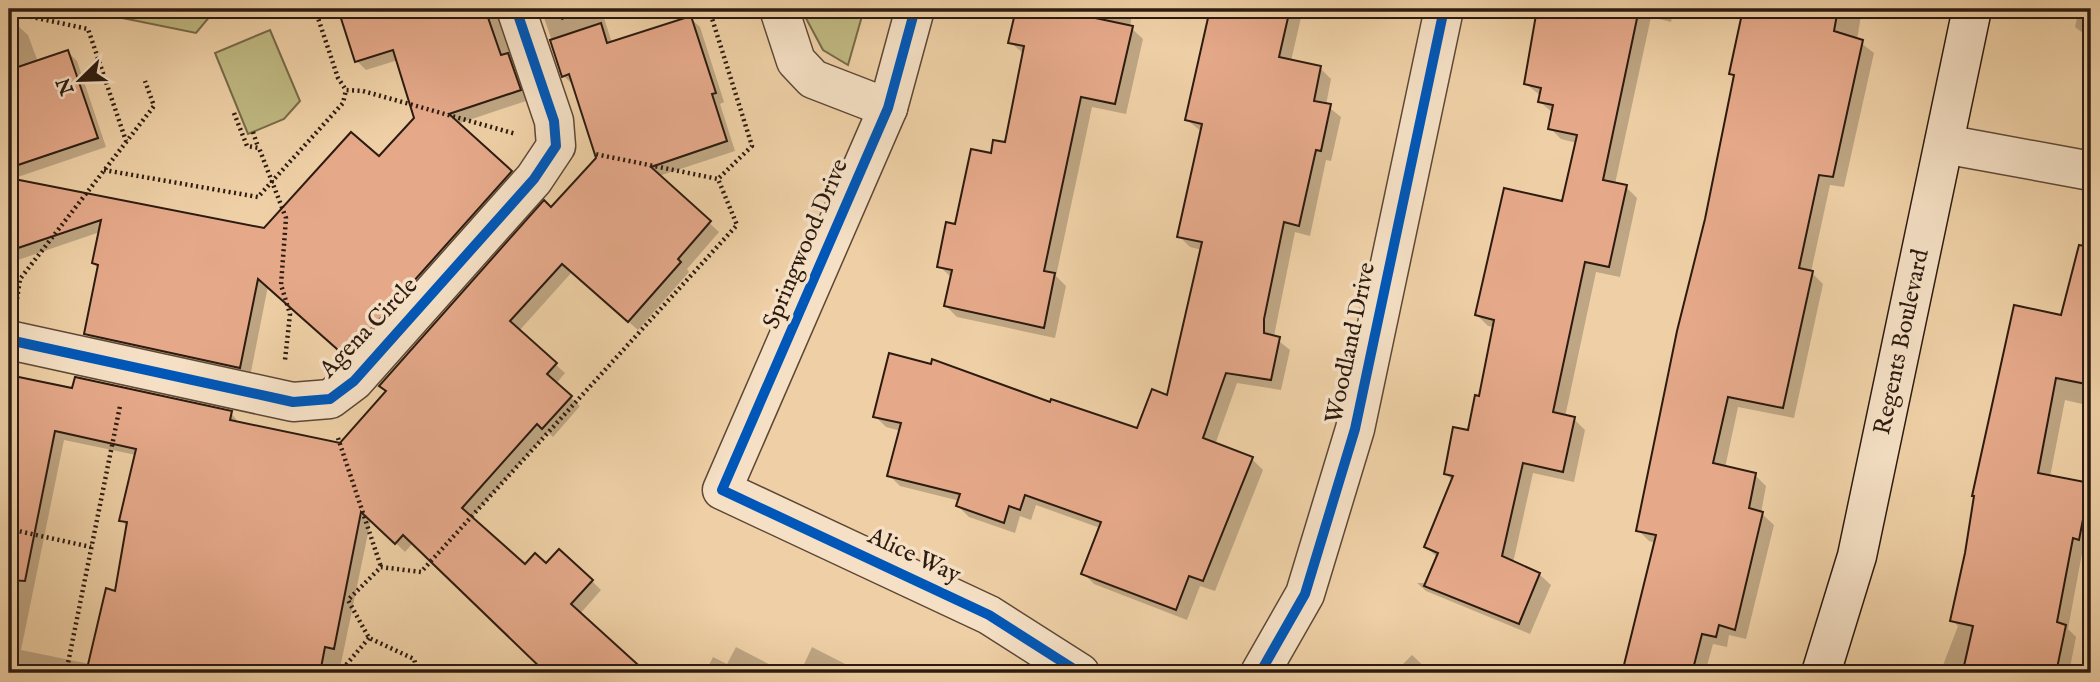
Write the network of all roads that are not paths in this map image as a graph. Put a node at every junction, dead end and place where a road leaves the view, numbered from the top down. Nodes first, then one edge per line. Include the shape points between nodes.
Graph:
1 (516, 9) edge
2 (779, 9) edge
3 (915, 9) edge
4 (1444, 9) edge
5 (1972, 9) edge
6 (888, 108) junction
7 (1944, 144) junction
8 (2091, 171) edge
9 (9, 341) edge
10 (722, 490) joint
11 (1080, 673) edge
12 (1260, 673) edge
13 (1821, 673) edge

1 - 9 street, Agena Circle via 554,121 556,146 534,178 354,381 325,400 293,402
2 - 6 street via 796,61 813,79
3 - 6 street, Springwood Drive
4 - 12 street, Woodland Drive via 1354,429 1305,594
5 - 7 street, Regents Boulevard
6 - 10 street, Springwood Drive
7 - 8 street
7 - 13 street, Regents Boulevard via 1857,556
10 - 11 street, Alice Way via 989,615

